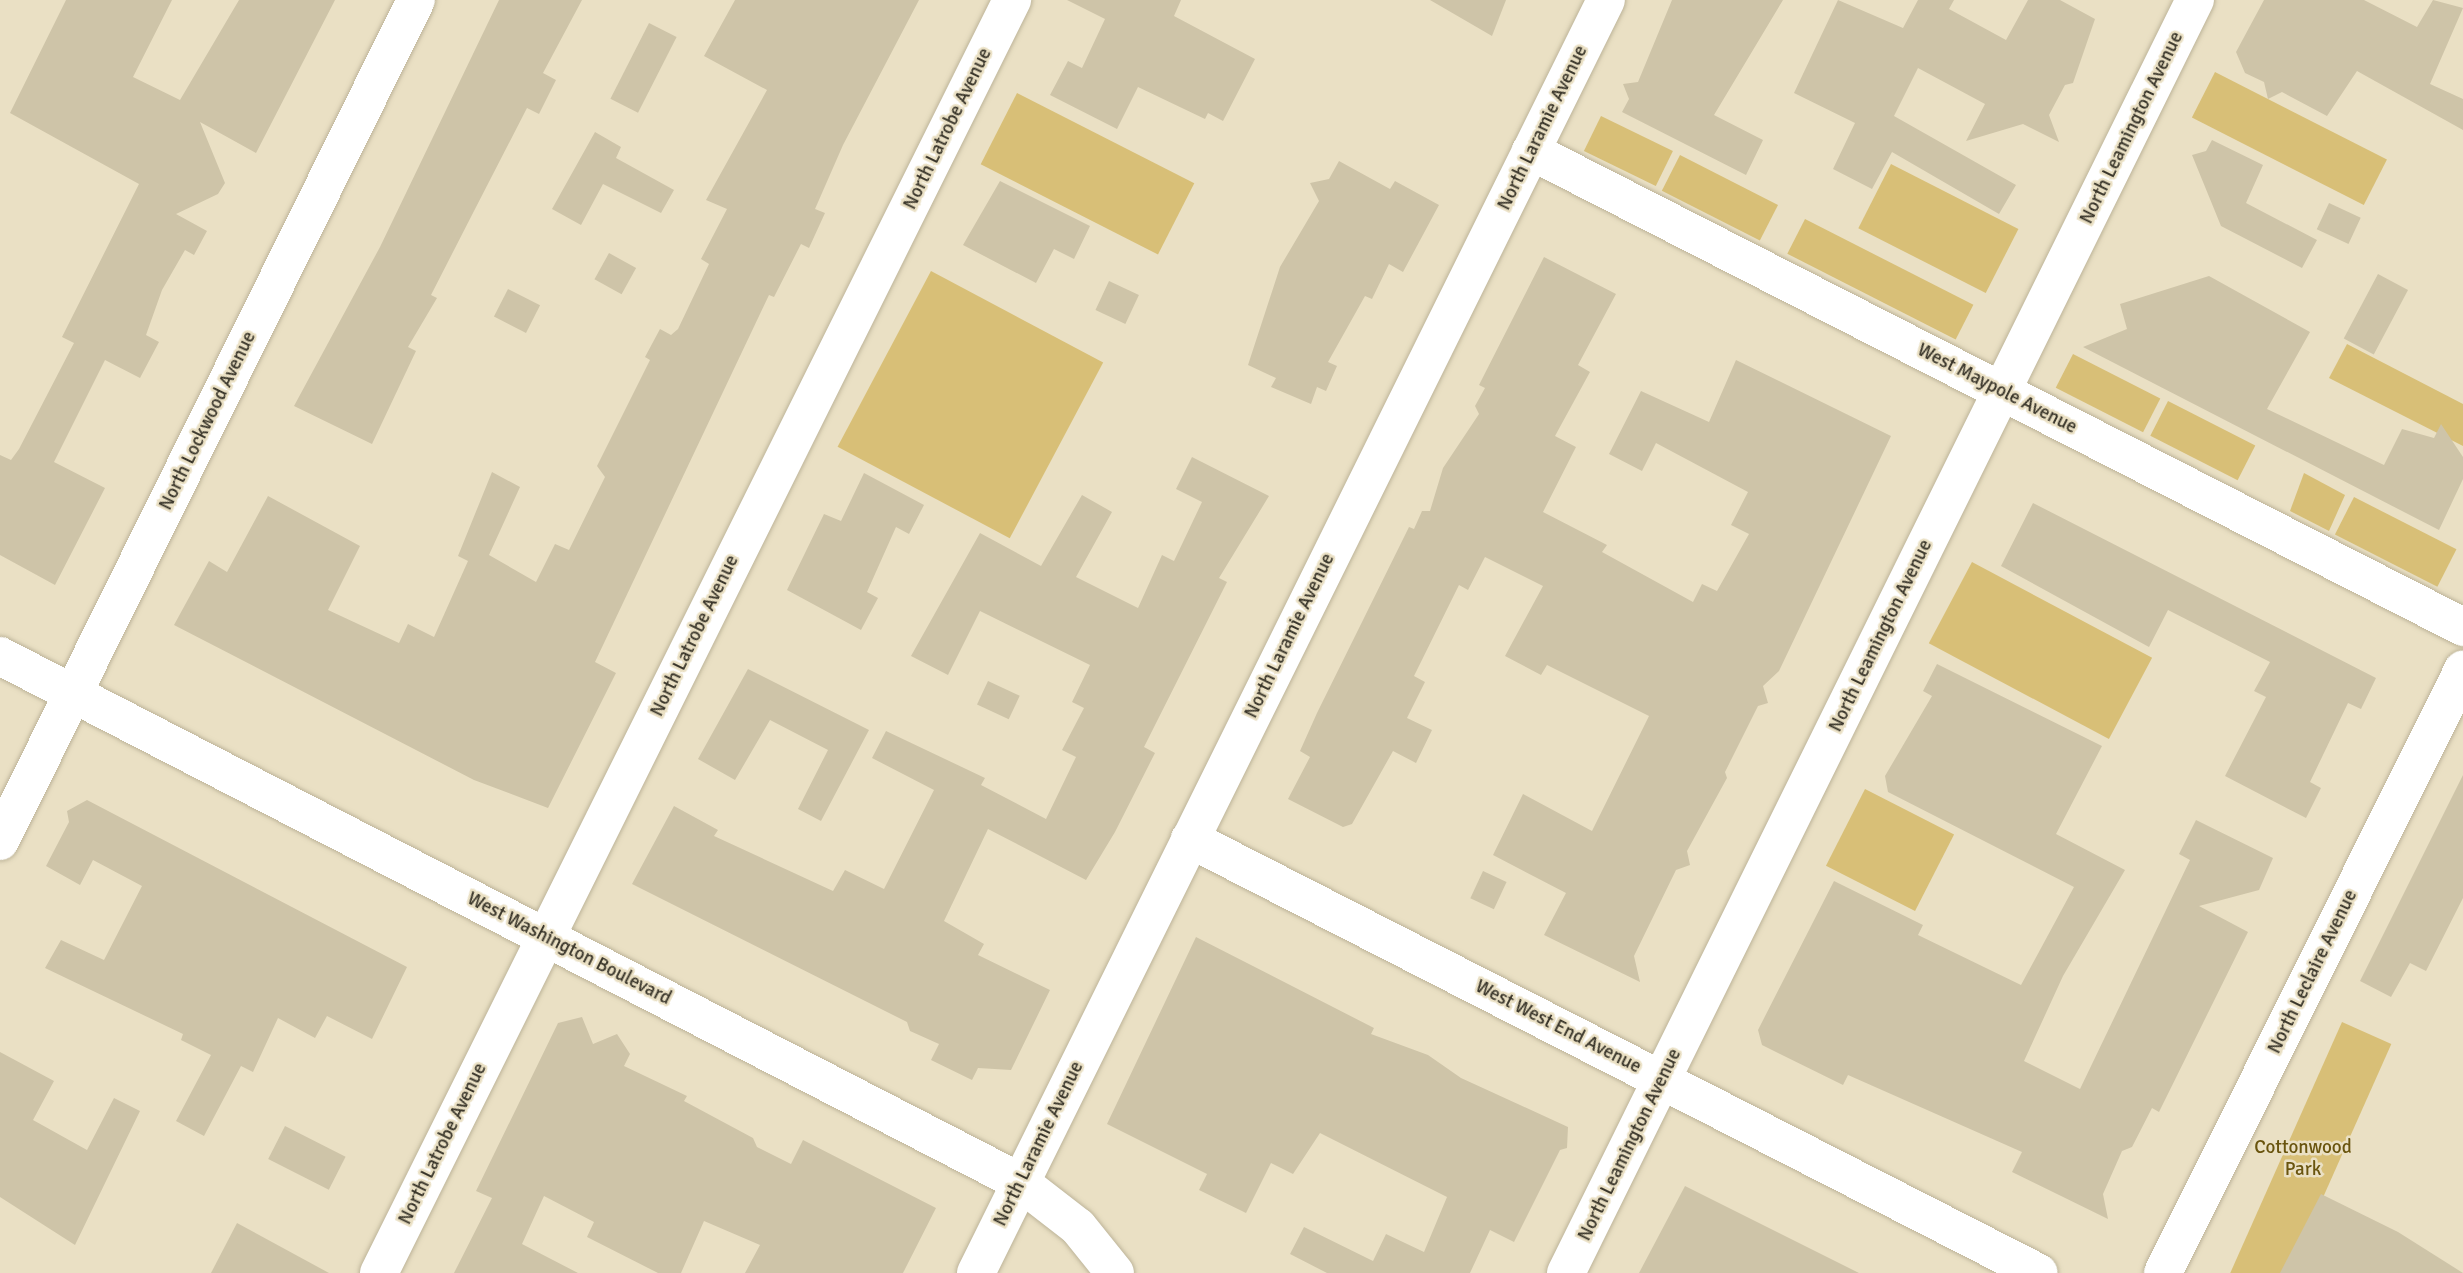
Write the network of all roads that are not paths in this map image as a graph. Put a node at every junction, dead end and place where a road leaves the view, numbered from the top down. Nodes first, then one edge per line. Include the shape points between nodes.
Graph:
1 (416, 0) edge
2 (1012, 0) edge
3 (1606, 0) edge
4 (2195, 0) edge
5 (1531, 150) junction
6 (2002, 391) junction
7 (2463, 627) edge
8 (0, 656) edge
9 (2463, 670) edge
10 (73, 693) junction
11 (1190, 839) junction
12 (0, 841) edge
13 (546, 937) junction
14 (1662, 1080) junction
15 (1020, 1182) junction
16 (379, 1273) edge
17 (976, 1273) edge
18 (1115, 1273) edge
19 (1566, 1273) edge
20 (2039, 1273) edge
21 (2163, 1273) edge

1 - 10 street, North Lockwood Avenue
2 - 13 street, North Latrobe Avenue
3 - 5 street, North Laramie Avenue
4 - 6 street, North Leamington Avenue
5 - 6 street, West Maypole Avenue
5 - 11 street, North Laramie Avenue
6 - 7 street, West Maypole Avenue
6 - 14 street, North Leamington Avenue
8 - 10 street, West Washington Boulevard
9 - 21 street, North Leclaire Avenue
10 - 12 street, North Lockwood Avenue
10 - 13 street, West Washington Boulevard
11 - 14 street, West West End Avenue
11 - 15 street, North Laramie Avenue
13 - 15 street, West Washington Boulevard
13 - 16 street, North Latrobe Avenue
14 - 19 street, North Leamington Avenue
14 - 20 street, West West End Avenue
15 - 17 street, North Laramie Avenue
15 - 18 street, West Washington Boulevard via 1078,1227

